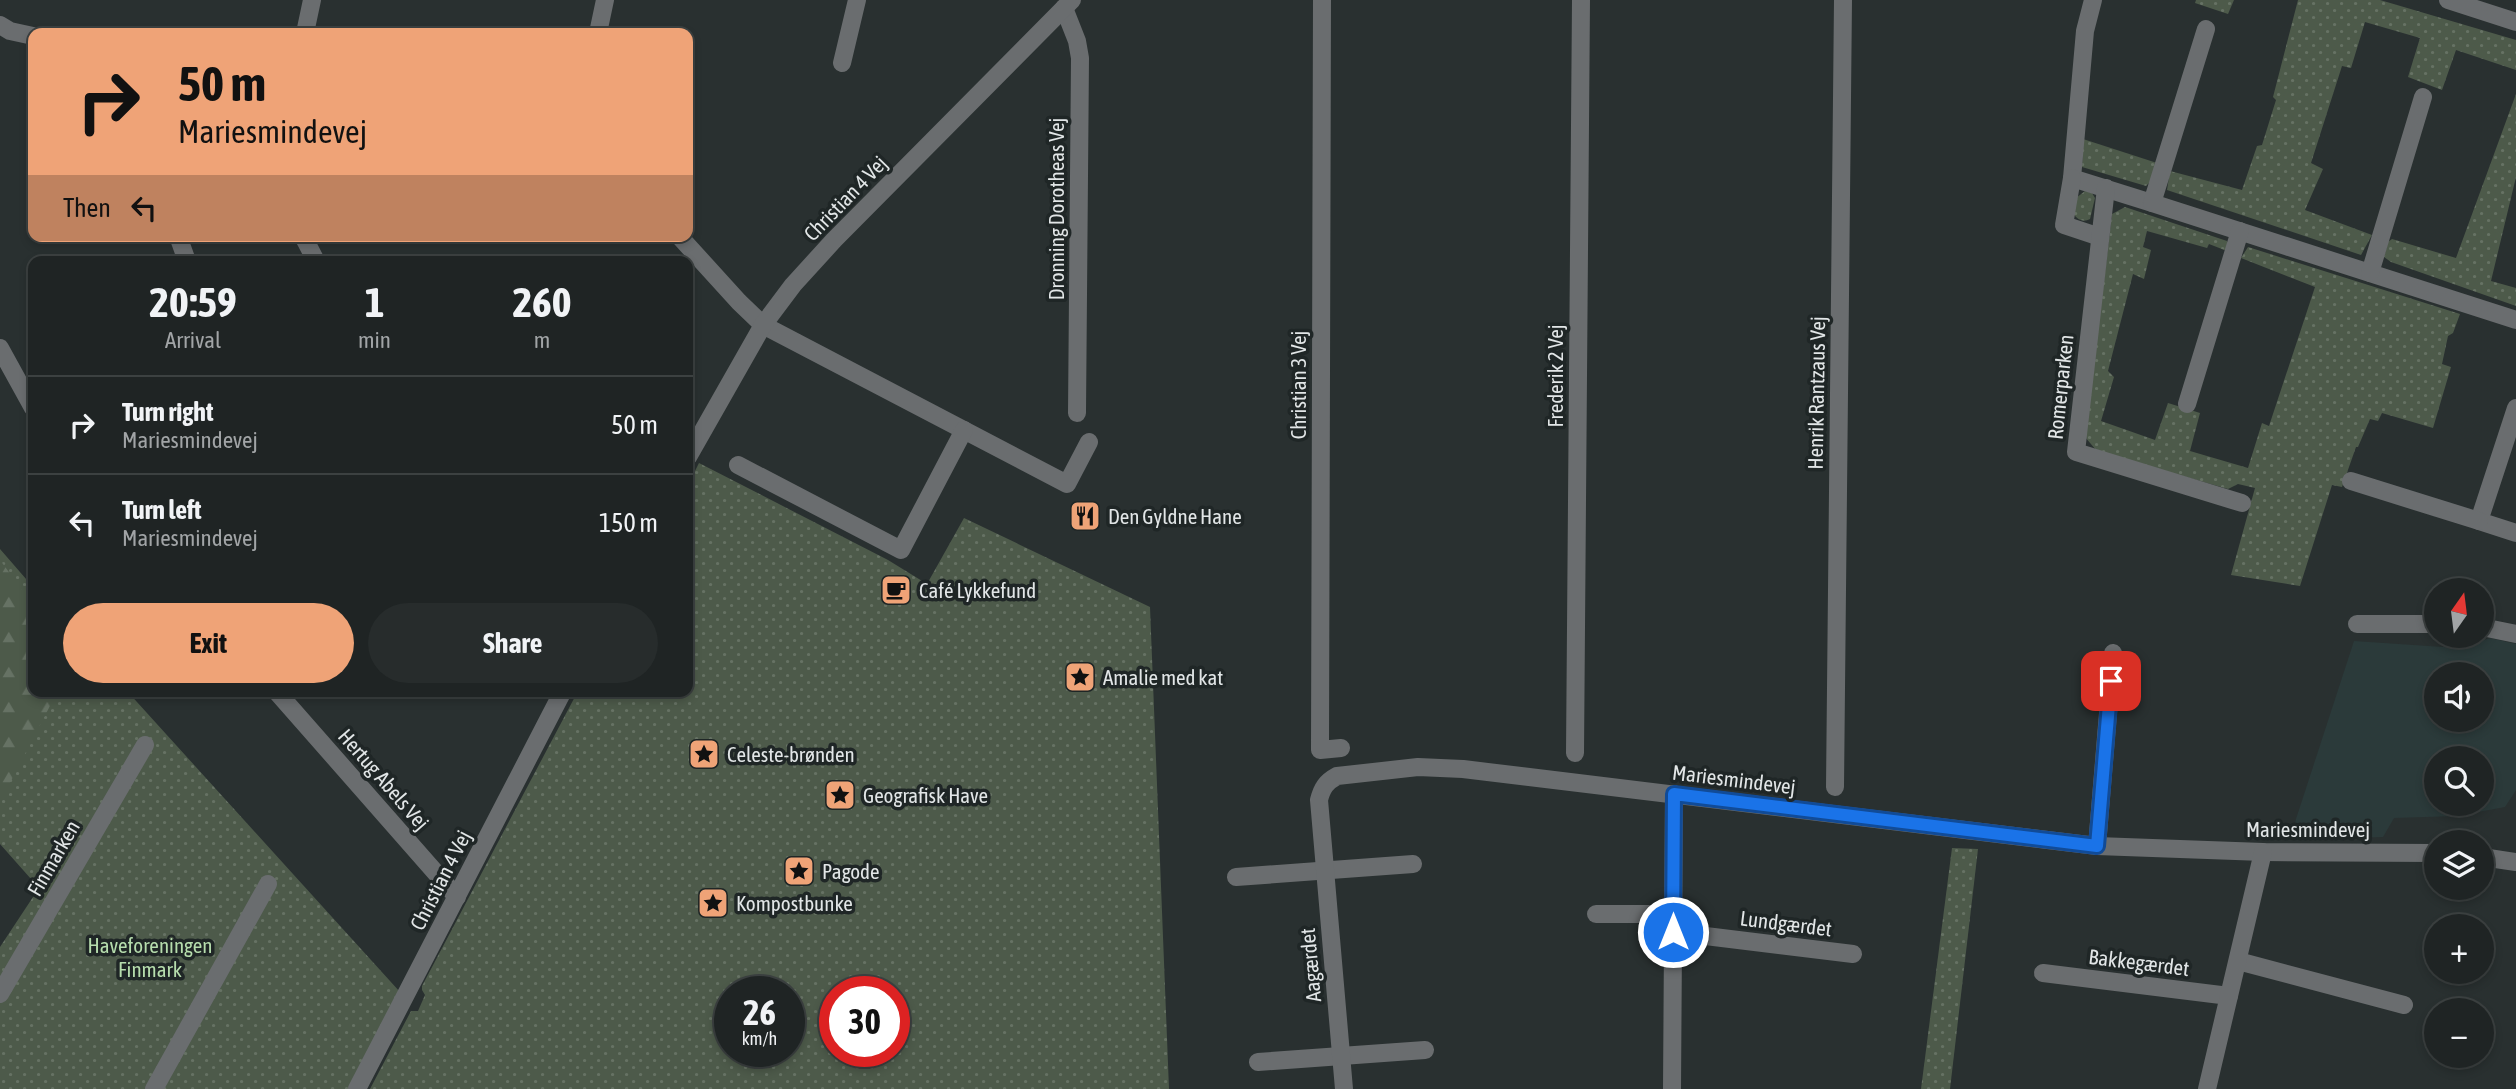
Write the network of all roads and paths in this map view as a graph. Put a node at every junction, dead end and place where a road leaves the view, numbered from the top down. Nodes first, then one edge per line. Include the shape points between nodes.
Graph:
1 (312, 0) edge
2 (605, 0) edge
3 (857, 0) edge
4 (1322, 0) edge
5 (1581, 0) edge
6 (1843, 0) edge
7 (2093, 0) edge
8 (2448, 0) edge
9 (1068, 4) edge
10 (2516, 22) edge
11 (0, 25) edge
12 (306, 28) edge
13 (599, 28) edge
14 (2206, 29) dead end
15 (28, 35) edge
16 (842, 63) dead end
17 (2423, 97) dead end
18 (2072, 177) junction
19 (2106, 188) junction
20 (2152, 203) junction
21 (2240, 231) junction
22 (2100, 237) junction
23 (684, 242) edge
24 (2370, 273) junction
25 (2516, 320) edge
26 (763, 325) junction
27 (0, 348) edge
28 (28, 399) edge
29 (2187, 404) dead end
30 (2516, 408) edge
31 (1077, 413) dead end
32 (964, 430) junction
33 (1089, 442) dead end
34 (693, 448) edge
35 (738, 465) dead end
36 (2351, 481) dead end
37 (2242, 503) dead end
38 (2479, 521) junction
39 (2516, 533) edge
40 (2357, 624) dead end
41 (2424, 624) edge
42 (2494, 629) edge
43 (2516, 634) edge
44 (2113, 653) dead end
45 (281, 697) edge
46 (560, 697) edge
47 (145, 745) dead end
48 (1341, 748) dead end
49 (1575, 752) dead end
50 (1365, 772) joint
51 (1835, 787) dead end
52 (1674, 794) junction
53 (2097, 846) junction
54 (2263, 852) junction
55 (2424, 853) edge
56 (2494, 859) edge
57 (2516, 862) edge
58 (1413, 864) dead end
59 (1325, 871) junction
60 (1236, 877) dead end
61 (268, 884) dead end
62 (457, 897) junction
63 (1596, 914) dead end
64 (1673, 923) junction
65 (1853, 954) dead end
66 (2238, 961) junction
67 (2043, 972) dead end
68 (0, 993) edge
69 (2230, 996) junction
70 (2404, 1005) dead end
71 (1424, 1049) dead end
72 (1341, 1056) junction
73 (1258, 1062) dead end
74 (154, 1089) edge
75 (357, 1089) edge
76 (1344, 1089) edge
77 (1672, 1089) edge
78 (2207, 1089) edge

1 - 12 street
2 - 13 street
3 - 16 street
4 - 48 street, Christian 3 Vej via 1320,750
5 - 49 street, Frederik 2 Vej
6 - 51 street, Henrik Rantzaus Vej
7 - 18 street via 2085,31
8 - 10 street
9 - 26 street, Christian 4 Vej via 834,240
9 - 31 street, Dronning Dorotheas Vej via 1080,58
11 - 15 street
14 - 20 street
17 - 24 street
18 - 19 street
18 - 22 street via 2064,225
19 - 20 street
19 - 22 street, Romerparken
20 - 21 street
21 - 24 street
21 - 29 street
22 - 37 street, Romerparken via 2076,452
23 - 26 street
24 - 25 street
26 - 32 street
26 - 34 street, Christian 4 Vej
27 - 28 street
30 - 38 street
32 - 33 street via 1067,484
32 - 35 street via 901,550
36 - 38 street
38 - 39 street
40 - 41 street
42 - 43 street
44 - 53 street
45 - 62 street, Hertug Abels Vej
46 - 62 street, Christian 4 Vej
47 - 68 street, Finmarken
50 - 52 street, Mariesmindevej via 1464,769
50 - 59 street, Aagærdet via 1337,776 1322,790
52 - 53 street, Mariesmindevej
52 - 64 street
53 - 54 street, Mariesmindevej
54 - 55 street, Mariesmindevej
54 - 66 street
56 - 57 street
58 - 59 street
59 - 60 street
59 - 72 street, Aagærdet
61 - 74 street
62 - 75 street, Christian 4 Vej
63 - 64 street, Lundgærdet
64 - 65 street, Lundgærdet
64 - 77 street
66 - 69 street
66 - 70 street
67 - 69 street, Bakkegærdet
69 - 78 street
71 - 72 street
72 - 73 street
72 - 76 street, Aagærdet

